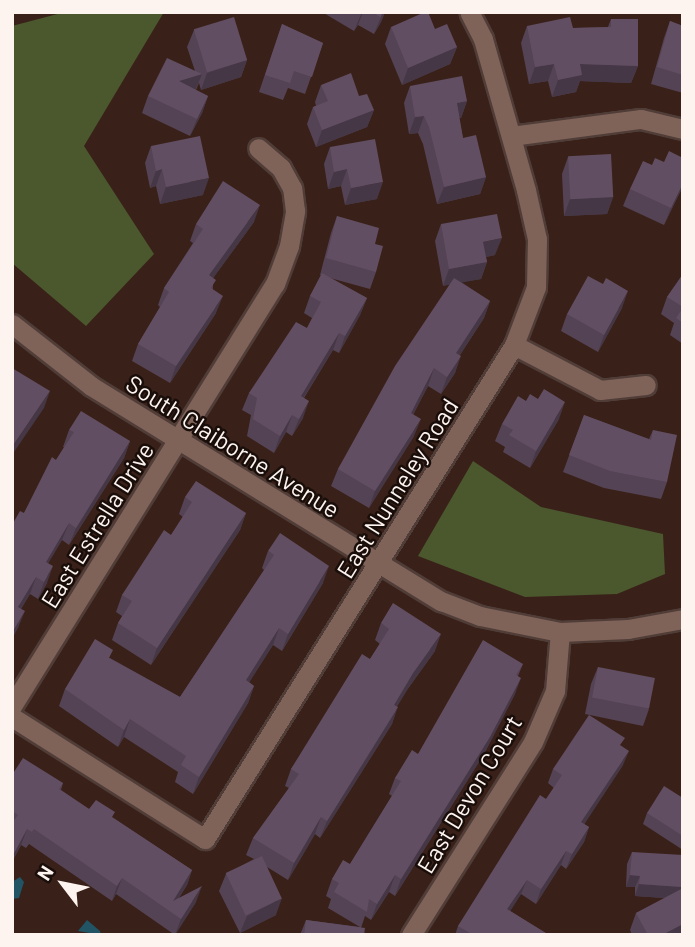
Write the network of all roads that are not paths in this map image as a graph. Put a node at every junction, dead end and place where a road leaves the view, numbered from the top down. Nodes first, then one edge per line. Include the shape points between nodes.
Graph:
1 (469, 12) edge
2 (683, 130) edge
3 (511, 136) junction
4 (258, 148) dead end
5 (13, 325) edge
6 (514, 345) junction
7 (646, 385) dead end
8 (179, 441) junction
9 (377, 565) junction
10 (683, 619) edge
11 (560, 632) junction
12 (12, 706) edge
13 (12, 717) edge
14 (411, 935) edge

1 - 3 street, East Nunneley Road via 483,39
2 - 3 street via 641,119
3 - 6 street, East Nunneley Road via 537,239 536,287
4 - 8 street, East Estrella Drive via 281,168 292,188 295,211 289,246 275,284
5 - 8 street, South Claiborne Avenue via 64,369
6 - 7 street via 600,390
6 - 9 street, East Nunneley Road
8 - 9 street, South Claiborne Avenue
8 - 12 street, East Estrella Drive
9 - 11 street, South Claiborne Avenue via 441,601 480,616
9 - 13 street, East Nunneley Road via 205,839
10 - 11 street, South Claiborne Avenue via 628,629
11 - 14 street, East Devon Court via 555,691 533,742

